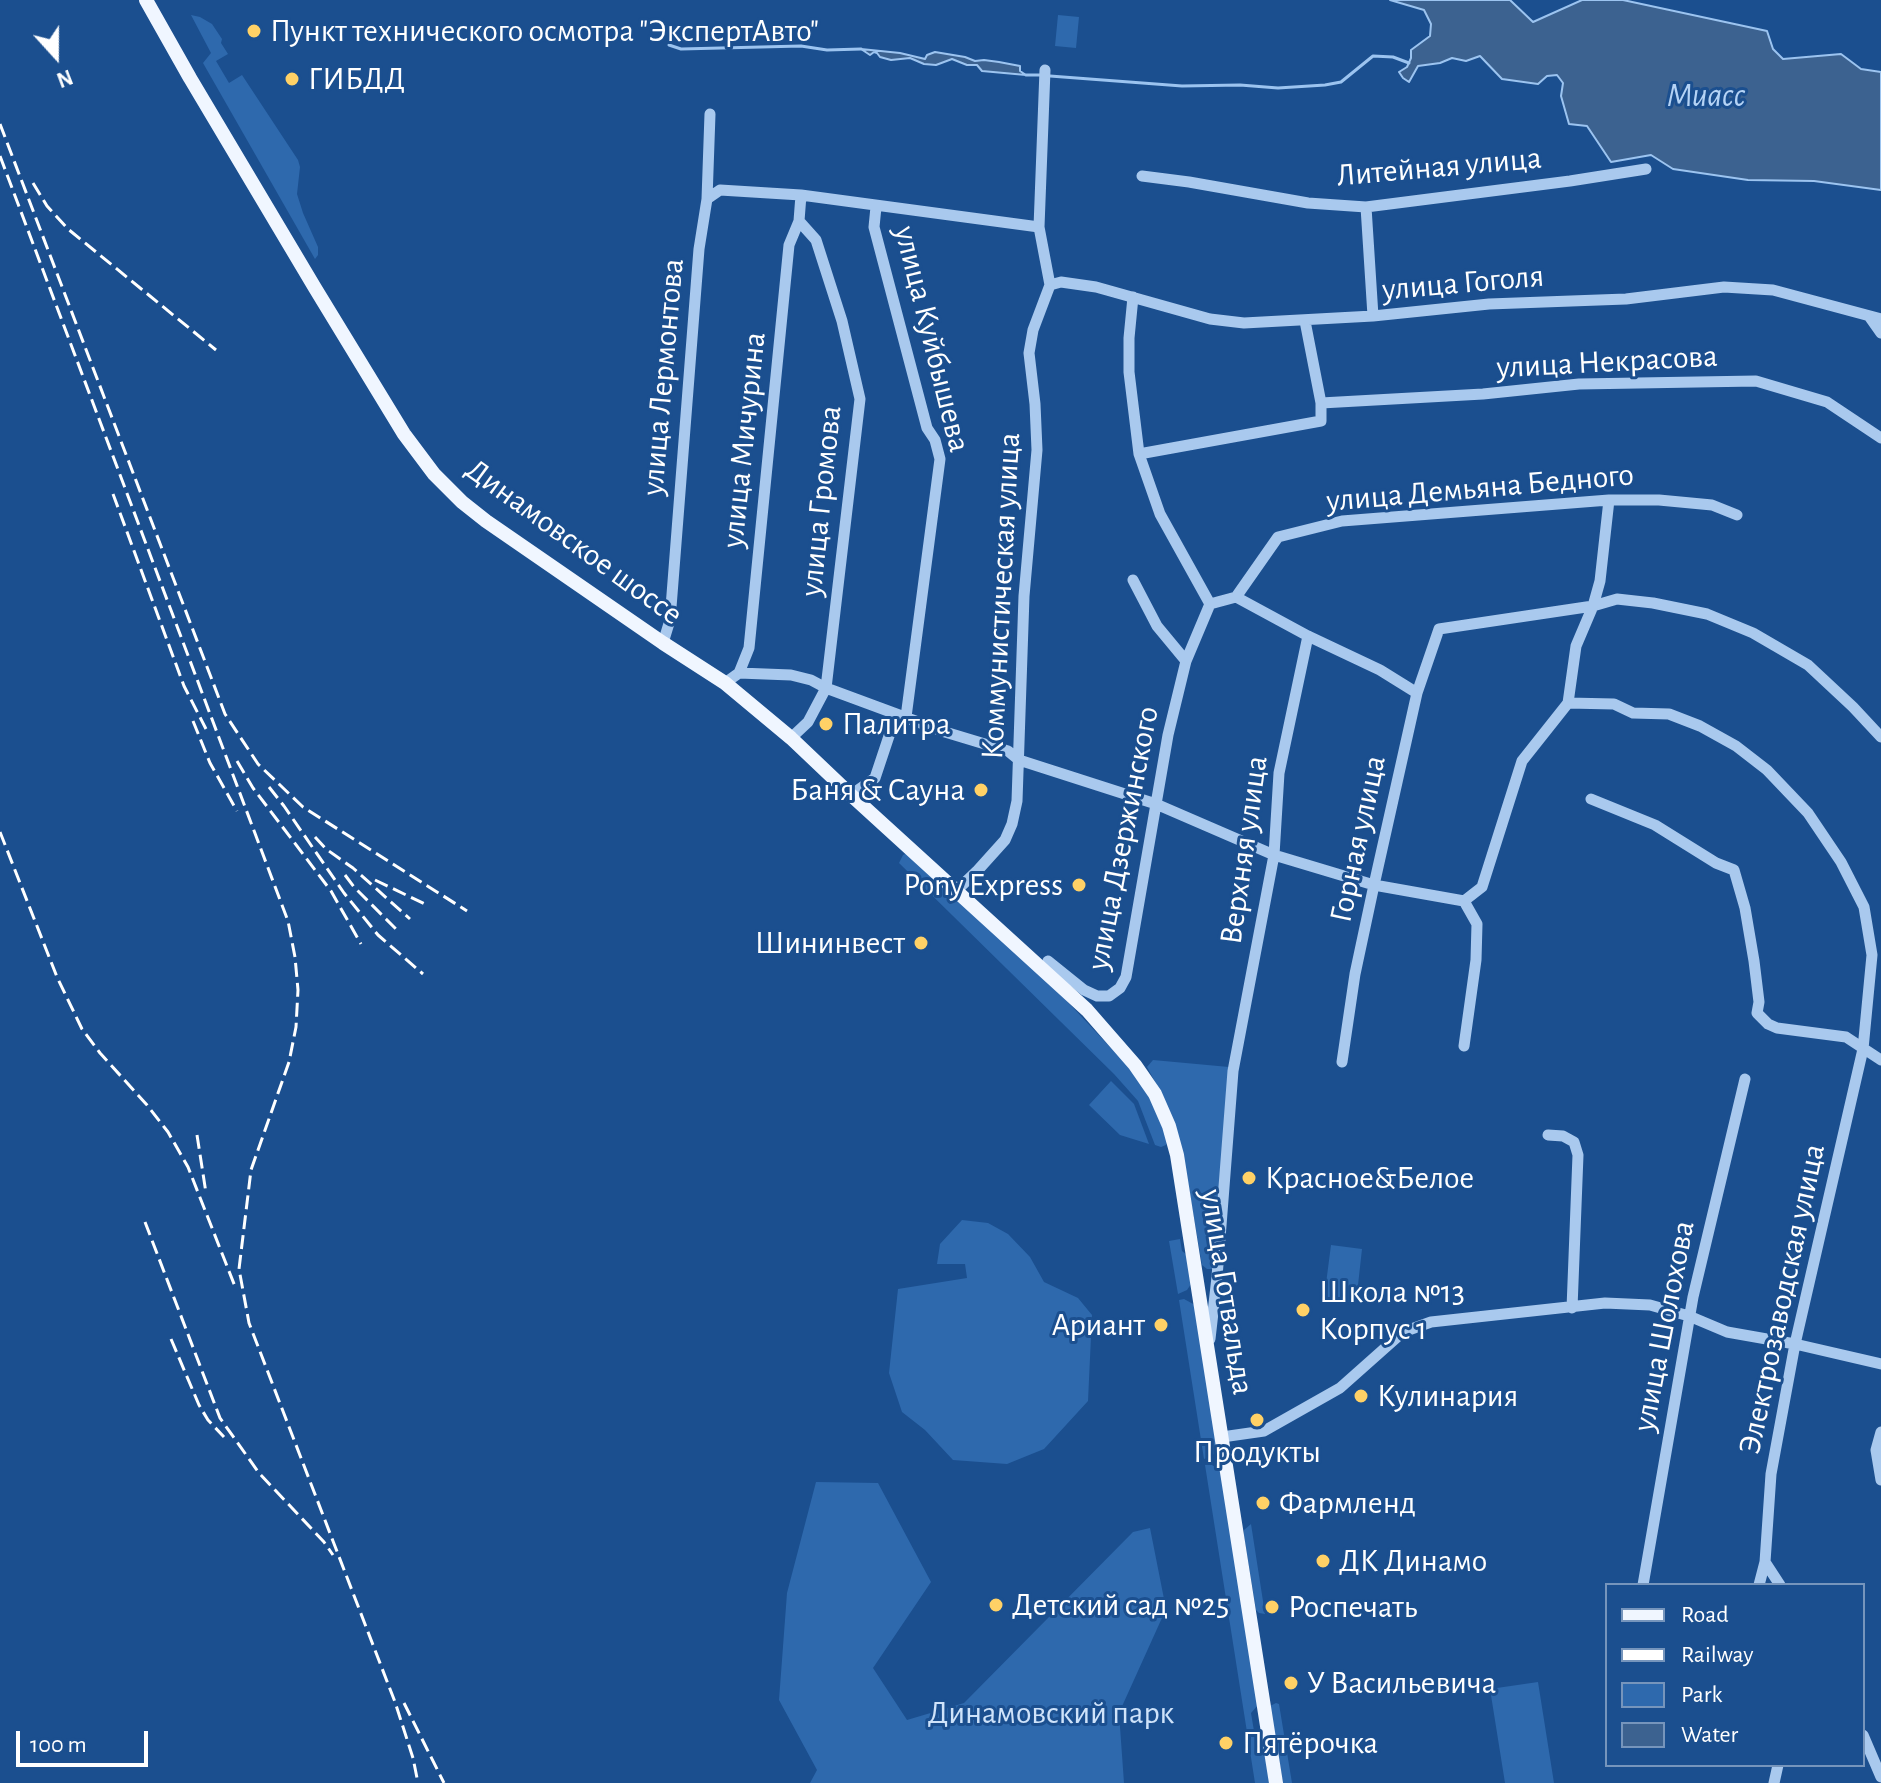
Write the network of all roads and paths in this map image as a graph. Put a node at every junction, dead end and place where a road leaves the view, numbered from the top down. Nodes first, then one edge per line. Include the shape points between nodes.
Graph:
1 (146, 0) edge
2 (1045, 76) dead end
3 (710, 114) dead end
4 (1646, 169) dead end
5 (1142, 176) dead end
6 (801, 195) junction
7 (707, 199) junction
8 (876, 207) junction
9 (1366, 207) junction
10 (799, 221) junction
11 (1039, 227) junction
12 (1050, 285) junction
13 (1133, 297) junction
14 (1373, 316) junction
15 (1875, 318) edge
16 (1305, 321) junction
17 (1881, 333) edge
18 (1321, 403) junction
19 (1881, 438) edge
20 (1139, 454) junction
21 (1609, 500) junction
22 (1737, 515) dead end
23 (1133, 580) dead end
24 (1236, 597) junction
25 (1210, 604) junction
26 (1593, 606) junction
27 (1308, 636) junction
28 (663, 643) junction
29 (1186, 661) junction
30 (739, 673) junction
31 (725, 683) junction
32 (826, 688) junction
33 (1417, 693) junction
34 (1568, 703) junction
35 (906, 717) junction
36 (1881, 737) edge
37 (791, 738) junction
38 (1019, 760) junction
39 (851, 795) junction
40 (1591, 799) dead end
41 (1156, 804) junction
42 (1274, 855) junction
43 (1374, 885) junction
44 (956, 891) junction
45 (1464, 901) junction
46 (1048, 961) dead end
47 (1464, 1046) dead end
48 (1863, 1049) junction
49 (1881, 1060) edge
50 (1342, 1062) dead end
51 (1745, 1079) dead end
52 (1548, 1135) dead end
53 (1217, 1277) junction
54 (1197, 1279) junction
55 (1572, 1308) junction
56 (1689, 1316) junction
57 (1795, 1344) junction
58 (1208, 1350) junction
59 (1881, 1364) edge
60 (1881, 1432) edge
61 (1222, 1437) junction
62 (1881, 1480) edge
63 (1765, 1562) junction
64 (1643, 1583) edge
65 (1760, 1583) edge
66 (1779, 1583) edge
67 (1865, 1740) edge
68 (1881, 1777) edge
69 (1276, 1783) edge

1 - 28 main road, Динамовское шоссе via 418,455 486,521
2 - 11 street
3 - 7 street, улица Лермонтова
4 - 9 street, Литейная улица
5 - 9 street, Литейная улица
6 - 7 street via 720,190
6 - 8 street
6 - 10 street, улица Мичурина
7 - 28 street, улица Лермонтова via 670,620
8 - 11 street
8 - 35 street, улица Куйбышева via 874,227 927,428 940,459
9 - 14 street
10 - 30 street, улица Мичурина via 789,245 749,648
10 - 32 street, улица Громова via 816,240 860,399
11 - 12 street
12 - 13 street, улица Гоголя via 1072,283
12 - 38 street, Коммунистическая улица via 1029,353 1037,450 1024,596
13 - 16 street, улица Гоголя via 1221,320
13 - 20 street via 1129,372
14 - 15 street, улица Гоголя via 1724,287 1773,290
14 - 16 street, улица Гоголя
15 - 17 street
16 - 18 street
18 - 19 street, улица Некрасова via 1579,384 1756,381 1827,402
18 - 20 street via 1321,421
20 - 25 street via 1160,514
21 - 22 street, улица Демьяна Бедного via 1712,505
21 - 24 street, улица Демьяна Бедного via 1342,521 1278,537
21 - 26 street
23 - 29 street via 1157,626
24 - 25 street
24 - 27 street
25 - 29 street, улица Дзержинского
26 - 33 street, Горная улица via 1439,629
26 - 34 street via 1576,646
26 - 36 street via 1617,599 1653,603 1707,614 1753,633 1808,665
27 - 33 street
27 - 42 street, Верхняя улица via 1279,773
28 - 31 main road, Динамовское шоссе
29 - 41 street, улица Дзержинского
30 - 31 street
30 - 32 street via 791,675
31 - 37 main road, Динамовское шоссе
32 - 35 street
32 - 37 street, улица Громова via 808,722
33 - 43 street, Горная улица
34 - 45 street via 1522,761 1482,887
34 - 48 street, Электрозаводская улица via 1614,704 1633,713 1669,714 1700,726 1767,770 1808,813 1864,907 1872,955
35 - 38 street via 1008,751
35 - 39 street, улица Куйбышева via 891,730 875,778
37 - 39 main road, Динамовское шоссе
38 - 41 street
38 - 44 street, Коммунистическая улица via 1017,801 1005,840
39 - 44 main road, Динамовское шоссе
40 - 48 street via 1655,825 1734,870 1754,961 1757,1013 1768,1024 1846,1037
41 - 42 street
41 - 46 street, улица Дзержинского via 1120,988 1097,996
42 - 43 street
42 - 53 street, Верхняя улица via 1233,1071
43 - 45 street
43 - 50 street, Горная улица
44 - 54 main road, улица Готвальда via 1087,1010 1155,1094 1177,1155
45 - 47 street via 1477,924
48 - 49 street
48 - 57 street, Электрозаводская улица
51 - 56 street, улица Шолохова
52 - 55 street via 1574,1142 1578,1155
53 - 54 street
53 - 58 street, Верхняя улица
54 - 58 main road, улица Готвальда
55 - 56 street via 1650,1305
55 - 61 street via 1431,1322 1403,1332 1340,1388 1264,1431
56 - 57 street via 1727,1332
56 - 64 street, улица Шолохова
57 - 59 street
57 - 63 street, Электрозаводская улица via 1771,1474
58 - 61 main road, улица Готвальда
60 - 62 street via 1876,1450
61 - 69 main road, улица Готвальда
63 - 65 street, Электрозаводская улица
63 - 66 street
67 - 68 street

